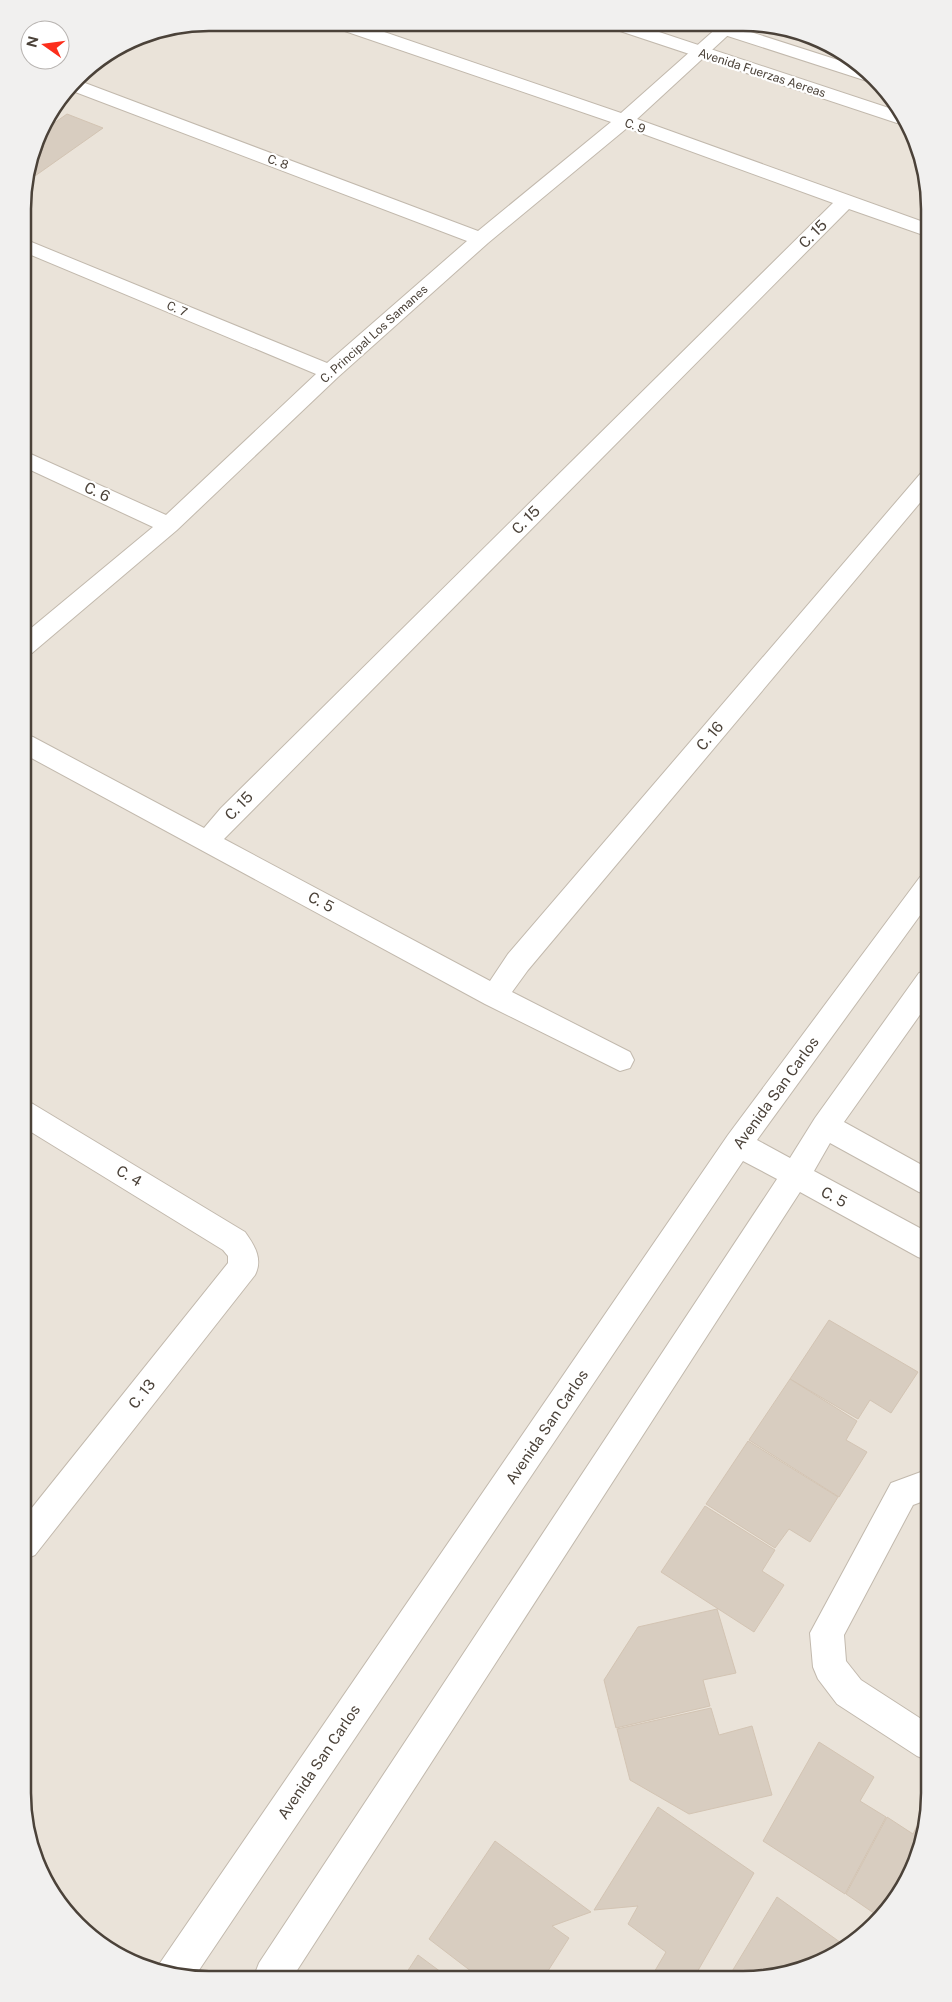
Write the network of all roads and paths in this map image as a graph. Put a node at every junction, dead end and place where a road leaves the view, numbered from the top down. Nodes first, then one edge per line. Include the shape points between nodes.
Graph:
1 (638, 31) edge
2 (719, 31) edge
3 (735, 31) edge
4 (364, 32) edge
5 (699, 52) junction
6 (855, 71) edge
7 (79, 87) edge
8 (895, 116) edge
9 (624, 122) junction
10 (846, 201) junction
11 (921, 229) edge
12 (481, 239) junction
13 (31, 248) edge
14 (330, 372) junction
15 (31, 461) edge
16 (921, 487) edge
17 (169, 525) junction
18 (31, 641) edge
19 (31, 747) edge
20 (208, 841) junction
21 (921, 895) edge
22 (921, 992) edge
23 (495, 996) junction
24 (620, 1060) dead end
25 (31, 1117) edge
26 (825, 1126) junction
27 (738, 1144) junction
28 (795, 1176) junction
29 (921, 1179) edge
30 (234, 1241) joint
31 (921, 1241) edge
32 (921, 1487) edge
33 (31, 1534) edge
34 (921, 1739) edge
35 (179, 1968) edge
36 (275, 1971) edge

1 - 5 street, Avenida Fuerzas Aereas
2 - 5 street, C. Principal Los Samanes
3 - 6 street
4 - 9 street, C. 9
5 - 8 street, Avenida Fuerzas Aereas
5 - 9 street, C. Principal Los Samanes
7 - 12 street, C. 8
9 - 10 street, C. 9
9 - 12 street, C. Principal Los Samanes
10 - 11 street, C. 9
10 - 20 street, C. 15 via 230,815
12 - 14 street, C. Principal Los Samanes
13 - 14 street, C. 7
14 - 17 street, C. Principal Los Samanes
15 - 17 street, C. 6
16 - 23 street, C. 16 via 518,962
17 - 18 street, C. Principal Los Samanes
19 - 20 street, C. 5
20 - 23 street, C. 5
21 - 27 street, Avenida San Carlos
22 - 26 street
23 - 24 street, C. 5
25 - 30 street, C. 4
26 - 28 street
26 - 29 street
27 - 28 street, C. 5
27 - 35 street, Avenida San Carlos
28 - 31 street, C. 5
28 - 36 street
30 - 33 street, C. 13 via 242,1252 244,1266
32 - 34 street via 902,1494 827,1633 830,1667 849,1692

